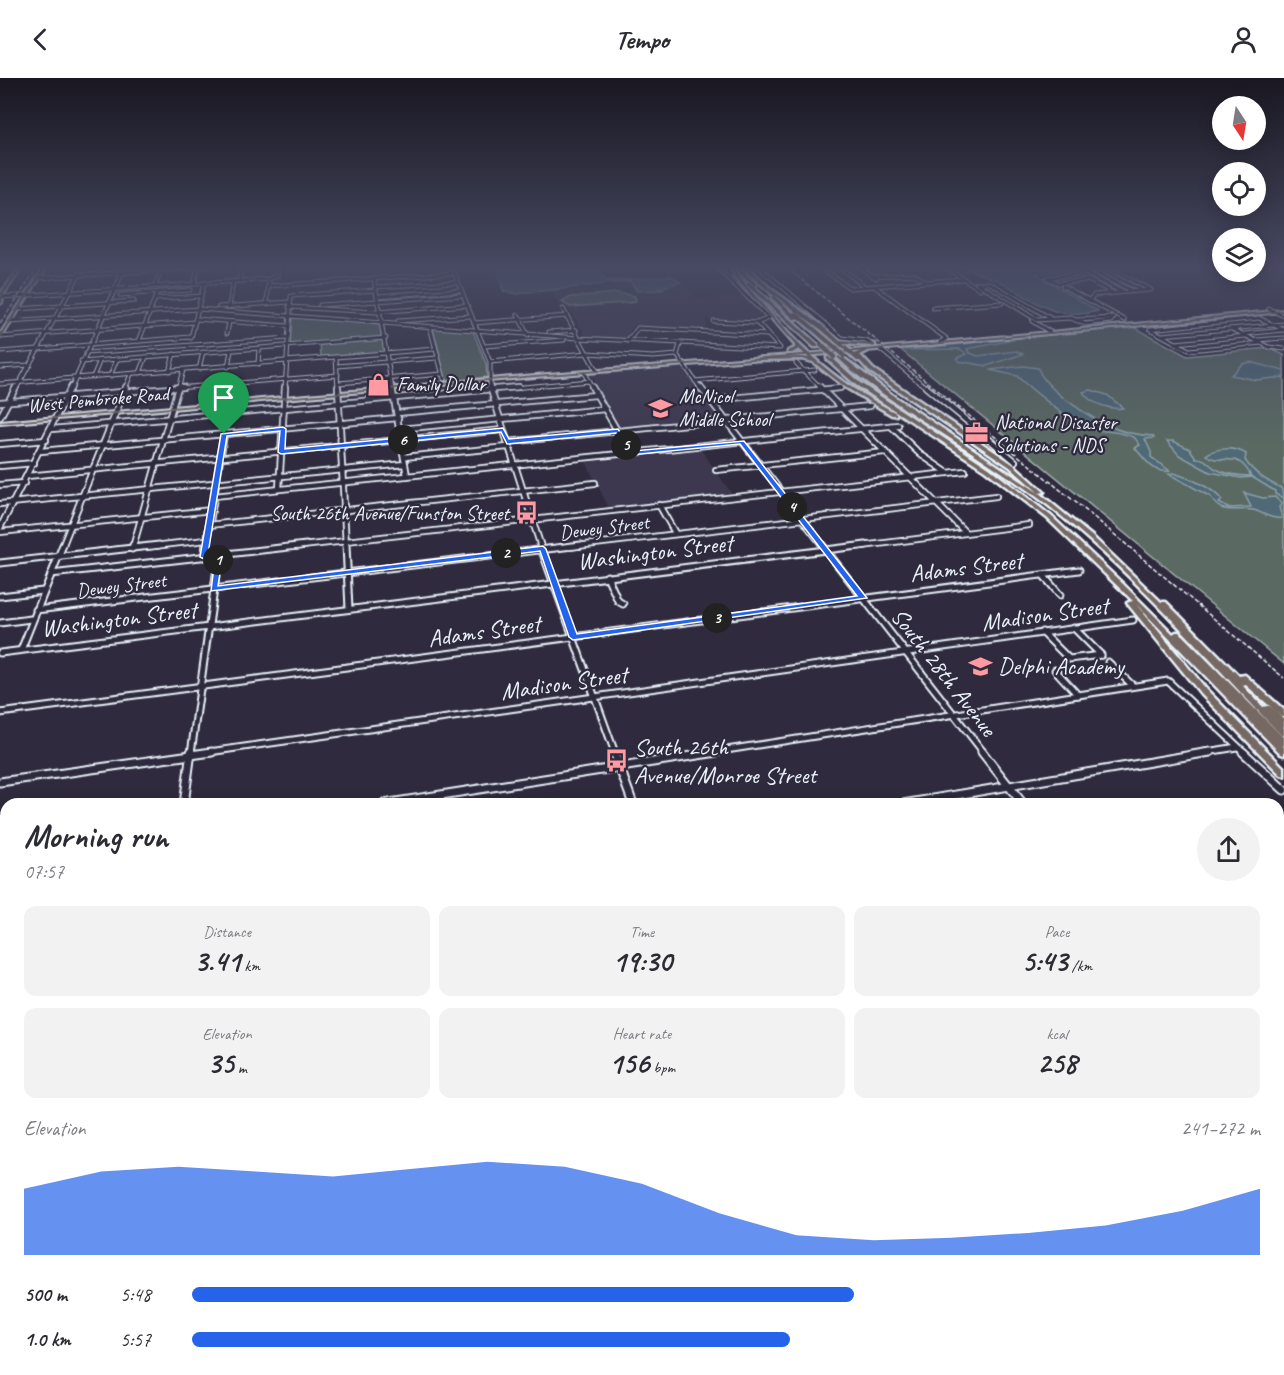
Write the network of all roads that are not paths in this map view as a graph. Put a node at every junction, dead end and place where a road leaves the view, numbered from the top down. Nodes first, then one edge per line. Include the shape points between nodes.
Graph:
1 (430, 327) edge
2 (51, 328) edge
3 (120, 328) edge
4 (144, 328) edge
5 (193, 328) edge
6 (228, 328) edge
7 (264, 328) edge
8 (288, 328) edge
9 (384, 328) edge
10 (438, 328) edge
11 (524, 328) edge
12 (761, 328) edge
13 (783, 328) edge
14 (803, 328) edge
15 (806, 328) edge
16 (807, 328) edge
17 (820, 328) edge
18 (830, 328) edge
19 (931, 328) edge
20 (1043, 328) edge
21 (1073, 328) edge
22 (1100, 328) edge
23 (1165, 328) edge
24 (1231, 328) junction
25 (1237, 328) edge
26 (96, 329) junction
27 (477, 330) junction
28 (576, 330) joint
29 (1284, 330) edge
30 (263, 331) dead end
31 (1049, 331) junction
32 (48, 333) junction
33 (227, 333) dead end
34 (543, 333) dead end
35 (527, 334) junction
36 (767, 335) junction
37 (1161, 335) junction
38 (1245, 335) junction
39 (0, 337) edge
40 (191, 337) junction
41 (288, 338) junction
42 (386, 338) junction
43 (578, 338) junction
44 (1284, 338) edge
45 (571, 339) dead end
46 (947, 339) junction
47 (1256, 340) junction
48 (140, 341) junction
49 (628, 341) junction
50 (531, 342) junction
51 (839, 342) junction
52 (941, 342) junction
53 (1175, 343) junction
54 (1262, 343) junction
55 (90, 344) junction
56 (680, 344) junction
57 (798, 344) junction
58 (189, 345) junction
59 (824, 345) junction
60 (873, 345) junction
61 (287, 346) junction
62 (484, 346) junction
63 (259, 348) junction
64 (1284, 348) edge
65 (40, 349) junction
66 (435, 349) junction
67 (880, 349) junction
68 (231, 350) junction
69 (848, 350) junction
70 (805, 351) junction
71 (866, 351) junction
72 (0, 352) edge
73 (203, 352) junction
74 (790, 352) junction
75 (86, 353) junction
76 (187, 353) junction
77 (388, 353) junction
78 (587, 353) junction
79 (174, 354) junction
80 (677, 355) junction
81 (810, 355) junction
82 (146, 357) junction
83 (336, 357) junction
84 (837, 357) junction
85 (437, 358) junction
86 (117, 359) junction
87 (758, 359) junction
88 (100, 360) junction
89 (816, 361) junction
90 (81, 362) junction
91 (287, 362) junction
92 (389, 362) junction
93 (490, 362) junction
94 (796, 363) dead end
95 (863, 363) junction
96 (258, 364) junction
97 (683, 364) junction
98 (30, 365) junction
99 (337, 366) junction
100 (0, 367) edge
101 (228, 367) junction
102 (199, 369) junction
103 (183, 370) junction
104 (596, 370) junction
105 (814, 370) dead end
106 (169, 371) junction
107 (804, 371) junction
108 (140, 373) junction
109 (584, 373) junction
110 (131, 374) junction
111 (556, 374) junction
112 (338, 375) junction
113 (110, 376) junction
114 (93, 377) junction
115 (392, 378) junction
116 (74, 379) junction
117 (286, 379) junction
118 (490, 380) junction
119 (589, 381) junction
120 (695, 381) junction
121 (21, 383) junction
122 (339, 383) junction
123 (0, 384) edge
124 (178, 388) junction
125 (392, 388) junction
126 (840, 388) dead end
127 (490, 389) junction
128 (822, 389) junction
129 (124, 392) junction
130 (339, 393) junction
131 (596, 394) junction
132 (66, 397) junction
133 (285, 398) junction
134 (394, 399) junction
135 (710, 400) junction
136 (9, 401) junction
137 (0, 402) edge
138 (229, 403) junction
139 (340, 404) junction
140 (495, 404) junction
141 (870, 406) dead end
142 (172, 408) junction
143 (284, 408) junction
144 (605, 409) junction
145 (842, 409) junction
146 (116, 412) junction
147 (228, 413) junction
148 (397, 416) junction
149 (0, 417) edge
150 (58, 417) junction
151 (170, 418) junction
152 (500, 419) junction
153 (725, 420) junction
154 (0, 423) edge
155 (341, 423) junction
156 (111, 424) junction
157 (898, 425) dead end
158 (891, 426) junction
159 (52, 429) junction
160 (283, 429) junction
161 (400, 429) junction
162 (503, 430) junction
163 (618, 430) junction
164 (862, 430) junction
165 (224, 434) junction
166 (46, 440) junction
167 (164, 440) junction
168 (401, 440) junction
169 (742, 442) junction
170 (0, 444) edge
171 (508, 444) junction
172 (103, 446) junction
173 (342, 446) junction
174 (958, 448) junction
175 (40, 451) junction
176 (281, 452) junction
177 (885, 452) junction
178 (630, 453) junction
179 (221, 457) junction
180 (404, 457) junction
181 (1015, 461) dead end
182 (34, 463) junction
183 (157, 463) junction
184 (405, 464) junction
185 (513, 465) junction
186 (0, 466) edge
187 (760, 466) junction
188 (344, 469) junction
189 (93, 470) junction
190 (716, 470) dead end
191 (965, 471) dead end
192 (948, 473) junction
193 (27, 476) junction
194 (280, 476) junction
195 (407, 476) junction
196 (910, 477) junction
197 (24, 483) junction
198 (216, 483) junction
199 (344, 483) junction
200 (595, 483) dead end
201 (0, 485) edge
202 (150, 489) junction
203 (279, 489) junction
204 (521, 491) junction
205 (780, 491) junction
206 (1041, 492) junction
207 (83, 496) junction
208 (214, 496) junction
209 (996, 496) dead end
210 (13, 503) junction
211 (935, 503) junction
212 (0, 504) edge
213 (659, 504) junction
214 (212, 510) junction
215 (343, 511) junction
216 (141, 518) junction
217 (532, 519) junction
218 (802, 519) junction
219 (71, 525) junction
220 (209, 525) junction
221 (1029, 525) dead end
222 (0, 528) edge
223 (965, 532) junction
224 (675, 533) junction
225 (206, 540) junction
226 (346, 540) junction
227 (132, 549) junction
228 (543, 549) junction
229 (825, 549) junction
230 (219, 555) junction
231 (58, 557) junction
232 (204, 557) junction
233 (0, 563) edge
234 (1079, 570) dead end
235 (347, 573) junction
236 (51, 574) junction
237 (1043, 575) junction
238 (607, 576) junction
239 (554, 583) junction
240 (1120, 584) junction
241 (214, 589) junction
242 (43, 591) junction
243 (1060, 595) dead end
244 (0, 596) edge
245 (863, 598) junction
246 (623, 604) dead end
247 (349, 609) junction
248 (36, 610) junction
249 (32, 619) junction
250 (1133, 620) dead end
251 (0, 623) edge
252 (207, 626) junction
253 (1074, 628) junction
254 (1042, 632) junction
255 (573, 637) junction
256 (21, 650) junction
257 (905, 652) junction
258 (0, 653) edge
259 (1218, 658) junction
260 (1108, 662) dead end
261 (1055, 670) dead end
262 (1133, 686) junction
263 (199, 687) junction
264 (1078, 695) junction
265 (594, 697) junction
266 (0, 713) edge
267 (953, 714) junction
268 (1284, 714) edge
269 (1284, 724) edge
270 (1284, 733) edge
271 (1284, 743) edge
272 (1237, 747) junction
273 (1284, 752) edge
274 (190, 755) junction
275 (620, 767) junction
276 (1284, 773) edge
277 (0, 782) edge
278 (1009, 786) junction
279 (1284, 790) edge
280 (185, 798) edge
281 (421, 798) edge
282 (631, 798) edge
283 (938, 798) edge
284 (1018, 798) edge

1 - 66 street
2 - 32 street
3 - 26 street
4 - 48 street
5 - 40 street
6 - 33 street
7 - 30 street
8 - 41 street
9 - 42 street
10 - 27 street
11 - 35 street
12 - 36 street
13 - 57 highway
14 - 59 highway
15 - 59 highway
16 - 59 highway
17 - 51 highway
18 - 60 street via 844,339
19 - 46 street
20 - 31 street
21 - 31 main road, West Pembroke Road
22 - 31 main road, West Pembroke Road
23 - 37 street via 1150,329
24 - 25 street
24 - 37 street
24 - 38 street
26 - 32 street
26 - 55 street
27 - 35 street
27 - 62 street
28 - 34 street
28 - 43 street
29 - 38 street
31 - 46 main road, West Pembroke Road
31 - 52 main road, West Pembroke Road
32 - 39 street
32 - 65 street
35 - 43 street
35 - 50 street
36 - 49 street via 638,328
36 - 56 street via 780,348
37 - 53 street
38 - 47 street
38 - 53 street
40 - 48 street
40 - 58 street
41 - 58 street
41 - 61 street
42 - 61 street
42 - 77 street
43 - 49 street
43 - 78 street
44 - 47 street
45 - 50 street
46 - 52 street
46 - 60 main road, West Pembroke Road
47 - 54 street
48 - 55 street
49 - 56 street
50 - 62 street
51 - 60 highway
51 - 69 highway
52 - 67 main road, West Pembroke Road
53 - 54 street via 1189,350
54 - 64 street
55 - 65 street
55 - 75 street
56 - 80 street
57 - 70 highway
57 - 74 highway
58 - 75 street
58 - 76 street
59 - 84 highway, bridge
59 - 84 highway, bridge
60 - 69 main road, West Pembroke Road via 874,348
61 - 63 street
61 - 91 street
62 - 93 street
63 - 68 street
63 - 96 street
65 - 72 street
65 - 98 street
66 - 77 street
66 - 85 street
67 - 71 main road, West Pembroke Road
67 - 181 street
68 - 73 street
68 - 101 street
69 - 70 main road, West Pembroke Road
69 - 71 main road, West Pembroke Road
69 - 81 main road, West Pembroke Road
69 - 95 highway
70 - 74 main road, West Pembroke Road
70 - 81 highway
71 - 95 highway via 857,355
73 - 76 street
73 - 102 street
74 - 97 main road, West Pembroke Road
75 - 90 street
76 - 79 street
77 - 83 street
77 - 92 street
78 - 80 street
78 - 93 street
78 - 104 street
79 - 82 street
79 - 106 street
80 - 97 street, South 28th Avenue
81 - 87 main road, West Pembroke Road
81 - 89 highway
82 - 86 street
82 - 108 street
83 - 91 street
83 - 99 street
84 - 174 highway via 867,390
84 - 206 highway
84 - 270 highway via 873,385 986,457 1062,515 1113,560
84 - 271 highway via 873,390 989,466 1075,534
85 - 92 street
85 - 115 street via 443,377
86 - 88 street
86 - 113 street
87 - 89 highway
87 - 97 main road, West Pembroke Road
88 - 90 street
88 - 114 street
89 - 174 highway via 851,389
90 - 116 street
91 - 96 street
91 - 117 street
92 - 99 street
92 - 115 street
93 - 118 street
94 - 107 street
95 - 206 highway via 1012,466
96 - 101 street
97 - 104 main road, West Pembroke Road
97 - 109 main road, West Pembroke Road
97 - 120 street, South 28th Avenue
98 - 100 street
98 - 121 street
99 - 112 street
101 - 102 street
102 - 103 street
103 - 106 street
103 - 124 street
104 - 111 main road, West Pembroke Road
105 - 107 street
106 - 108 street
107 - 120 street
107 - 128 street
108 - 110 street
109 - 111 main road, West Pembroke Road
109 - 119 street
110 - 113 street
110 - 129 street
111 - 118 main road, West Pembroke Road
112 - 117 street
112 - 122 street
113 - 114 street
114 - 116 street
115 - 122 street
115 - 125 street
116 - 121 street
116 - 132 street
117 - 124 street
117 - 133 street
118 - 125 main road, West Pembroke Road
118 - 127 street
119 - 127 street
119 - 131 street
120 - 135 street, South 28th Avenue
121 - 123 street
121 - 136 street
122 - 130 street
124 - 129 street
124 - 142 street
125 - 130 main road, West Pembroke Road
125 - 134 street
126 - 128 street
127 - 134 street
127 - 140 street
128 - 135 street
128 - 145 street
129 - 132 street
129 - 146 street
130 - 133 main road, West Pembroke Road
130 - 139 street
131 - 140 street
131 - 144 street
132 - 136 street
132 - 150 street
133 - 138 main road, West Pembroke Road
133 - 143 street
134 - 139 street
134 - 148 street
135 - 153 street, South 28th Avenue
136 - 137 street
136 - 149 street
138 - 142 main road, West Pembroke Road
138 - 147 street
139 - 143 street
139 - 155 street
140 - 148 street
140 - 152 street
141 - 145 street
142 - 146 main road, West Pembroke Road
142 - 151 street
143 - 147 street
143 - 160 street
144 - 152 street
144 - 163 street
145 - 153 street
145 - 164 street
146 - 150 main road, West Pembroke Road
146 - 156 street
147 - 151 street
147 - 165 street
148 - 155 street
148 - 161 street
150 - 154 main road, West Pembroke Road
150 - 159 street
151 - 156 street
151 - 167 street
152 - 161 street
152 - 162 street
153 - 163 street
153 - 169 street, South 28th Avenue
155 - 160 street
155 - 173 street
156 - 159 street
156 - 172 street
157 - 158 street
158 - 164 street
158 - 192 street via 920,454
159 - 166 street
160 - 165 street
160 - 176 street
161 - 168 street
162 - 168 street
162 - 171 street
163 - 171 street
163 - 178 street
164 - 169 street
164 - 177 street
165 - 167 street
165 - 179 street
166 - 170 street
166 - 175 street
167 - 172 street
167 - 183 street
168 - 173 street
168 - 180 street
169 - 178 street
169 - 187 street, South 28th Avenue
171 - 180 street
171 - 185 street
172 - 175 street
172 - 189 street
173 - 176 street
173 - 188 street
174 - 240 highway via 1049,517
175 - 182 street
176 - 179 street
176 - 194 street
177 - 187 street
177 - 196 street
178 - 185 street
179 - 183 street
179 - 198 street
180 - 184 street
182 - 186 street
182 - 193 street
183 - 189 street
183 - 202 street
184 - 188 street
184 - 195 street
185 - 195 street
185 - 204 street
187 - 190 street
187 - 205 street, South 28th Avenue
188 - 194 street
188 - 199 street
189 - 193 street
189 - 207 street
191 - 192 street
192 - 196 street
193 - 197 street
194 - 198 street
194 - 203 street
195 - 199 street
196 - 205 street
196 - 211 street
197 - 201 street
197 - 210 street
198 - 202 street
198 - 208 street
199 - 203 street
199 - 215 street
200 - 204 street
202 - 207 street
202 - 216 street
203 - 208 street
204 - 215 street
204 - 217 street
205 - 213 street
205 - 218 street, South 28th Avenue
206 - 259 highway via 1098,540
207 - 210 street
207 - 219 street
208 - 214 street
209 - 211 street, Dewey Street
210 - 212 street
210 - 222 street
211 - 218 street, Dewey Street
211 - 223 street
213 - 217 street
213 - 224 street
214 - 216 street
214 - 220 street
215 - 220 street
215 - 226 street
216 - 219 street
216 - 227 street
217 - 226 street
217 - 228 street
218 - 224 street, Dewey Street
218 - 229 street, South 28th Avenue
219 - 222 street
219 - 231 street
220 - 225 street
221 - 223 street, Washington Street
223 - 229 street, Washington Street
224 - 228 street, Dewey Street
225 - 227 street
225 - 232 street
226 - 230 street
226 - 235 street
227 - 231 street
228 - 235 street, Dewey Street
228 - 239 street
229 - 238 street, Washington Street
229 - 245 street, South 28th Avenue
230 - 232 street
230 - 241 street
231 - 233 street
231 - 236 street
232 - 236 street
234 - 237 street, Adams Street
235 - 241 street, Dewey Street
235 - 247 street
236 - 242 street
237 - 243 street
237 - 245 street, Adams Street
238 - 239 street, Washington Street
238 - 246 street
239 - 247 street, Washington Street
239 - 255 street
240 - 273 highway
240 - 276 highway via 1130,602 1204,692
241 - 248 street, Dewey Street
241 - 252 street
242 - 244 street
242 - 248 street
245 - 255 street, Adams Street
245 - 257 street, South 28th Avenue
247 - 252 street, Washington Street
248 - 249 street
249 - 251 street
249 - 256 street
250 - 253 street, Madison Street
252 - 256 street, Washington Street
252 - 263 street
253 - 254 street, Madison Street
253 - 254 street via 1101,655 1069,659
254 - 257 street, Madison Street
255 - 263 street, Adams Street
255 - 265 street
256 - 258 street, Washington Street
257 - 265 street, Madison Street
257 - 267 street, South 28th Avenue
259 - 268 highway
259 - 269 highway
260 - 262 street
261 - 264 street
262 - 264 street
262 - 272 street via 1168,681
263 - 266 street, Adams Street
263 - 274 street
264 - 267 street
265 - 274 street, Madison Street
265 - 275 street
267 - 275 street
267 - 278 street, South 28th Avenue
272 - 278 street
272 - 279 street
274 - 277 street, Madison Street
274 - 280 street
275 - 281 street
275 - 282 street
278 - 283 street
278 - 284 street, South 28th Avenue

